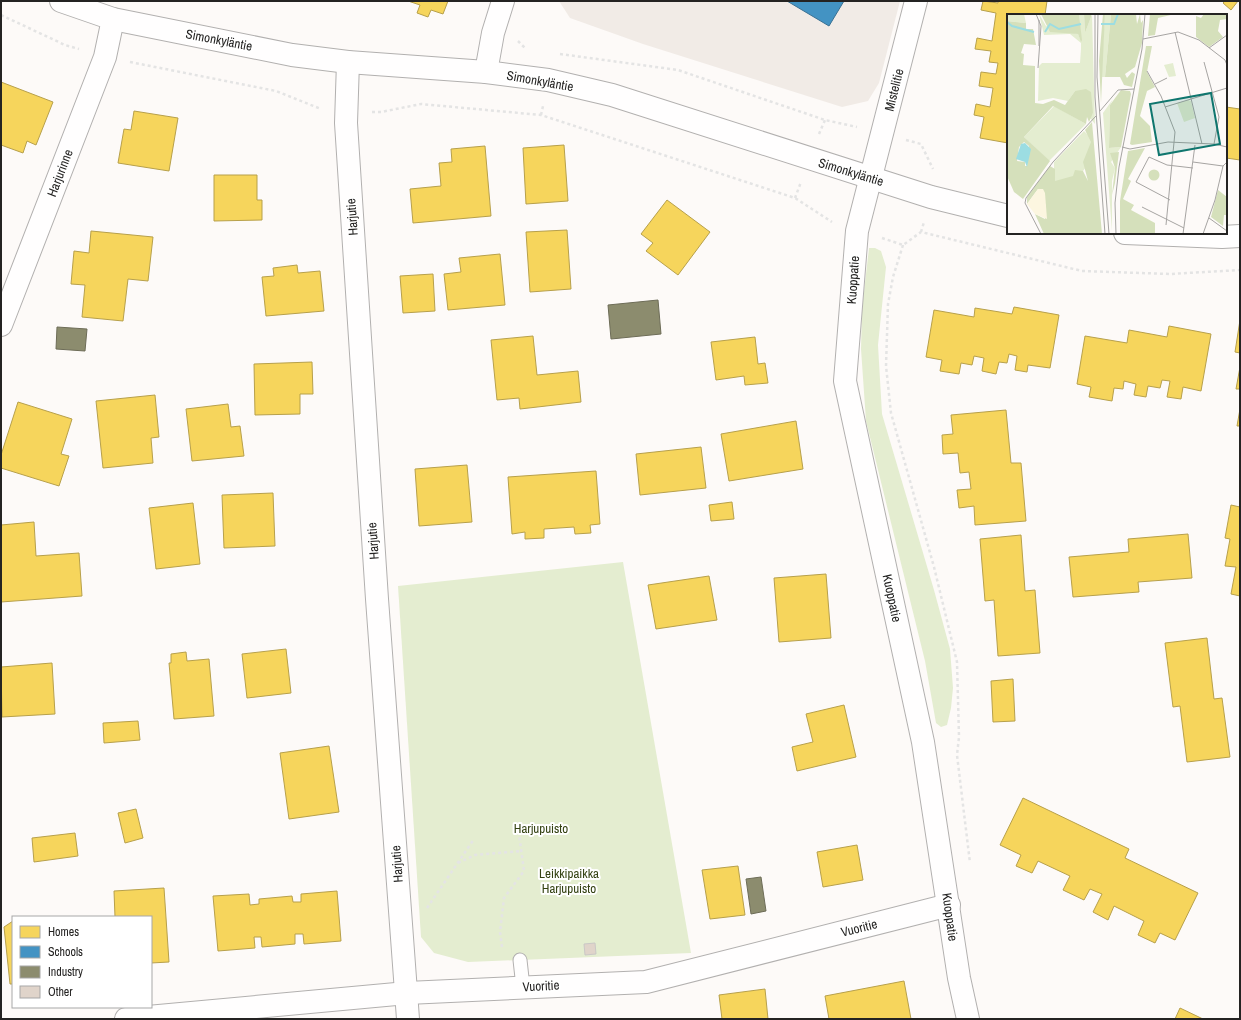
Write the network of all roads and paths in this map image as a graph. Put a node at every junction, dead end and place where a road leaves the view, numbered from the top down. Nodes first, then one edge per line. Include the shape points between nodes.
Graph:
1 (61, 1) edge
2 (503, 1) edge
3 (916, 1) edge
4 (1, 15) edge
5 (113, 19) junction
6 (493, 33) junction
7 (530, 49) dead end
8 (552, 53) dead end
9 (105, 57) junction
10 (348, 62) junction
11 (486, 72) junction
12 (346, 112) junction
13 (882, 133) junction
14 (936, 174) dead end
15 (870, 178) junction
16 (1007, 216) edge
17 (857, 231) junction
18 (1149, 234) edge
19 (1240, 236) edge
20 (903, 245) junction
21 (1240, 270) edge
22 (1, 325) edge
23 (519, 834) dead end
24 (474, 839) dead end
25 (521, 851) junction
26 (457, 864) junction
27 (971, 870) dead end
28 (949, 905) junction
29 (403, 940) junction
30 (520, 960) joint
31 (522, 987) junction
32 (407, 994) junction
33 (126, 1019) edge
34 (408, 1019) edge
35 (968, 1019) edge

1 - 5 street, Simonkyläntie
2 - 6 street
3 - 13 street, Mistelitie
4 - 9 path via 65,45
5 - 9 street, Harjurinne
5 - 10 street, Simonkyläntie via 292,55
6 - 7 path via 512,34 523,48
6 - 11 street
8 - 13 path via 678,70 825,120
9 - 12 path via 276,91 318,108
9 - 22 street, Harjurinne
10 - 11 street, Simonkyläntie
10 - 12 street, Harjutie
11 - 15 street, Simonkyläntie via 548,80 612,95
12 - 17 path via 381,112 421,104 541,115 795,198 834,224
12 - 29 street, Harjutie via 377,599
13 - 14 path via 920,144
13 - 15 street, Mistelitie
15 - 16 street, Simonkyläntie via 931,197
15 - 17 street, Kuoppatie
17 - 20 path
17 - 28 street, Kuoppatie via 845,381 923,742
18 - 19 street
20 - 21 path via 921,232 1082,271 1170,274
20 - 27 path via 892,277 888,304 886,366 891,413 934,567 957,662 957,755
23 - 25 path
24 - 26 path
25 - 26 path via 475,855
25 - 30 path via 524,871 504,898 500,932 502,947
26 - 29 path
28 - 31 street, Vuoritie via 646,982
28 - 35 street, Kuoppatie via 959,978
29 - 32 street, Harjutie
30 - 31 lane
31 - 32 street, Vuoritie
32 - 33 street, Vuoritie
32 - 34 street, Harjutie

